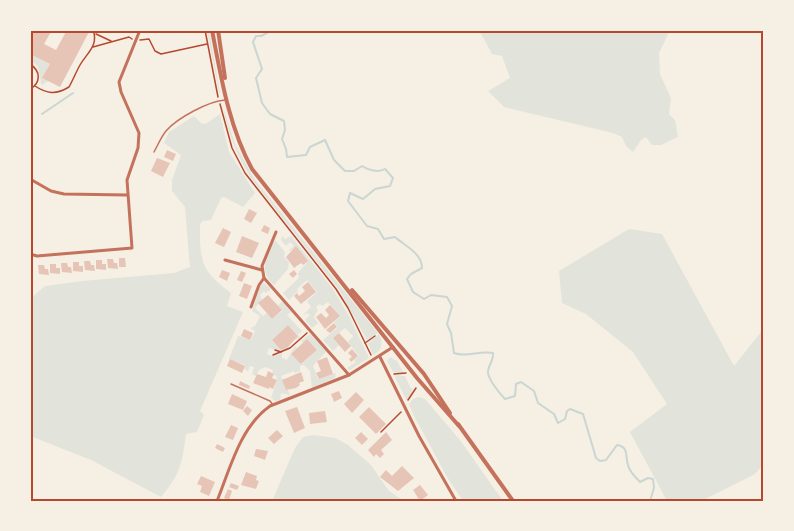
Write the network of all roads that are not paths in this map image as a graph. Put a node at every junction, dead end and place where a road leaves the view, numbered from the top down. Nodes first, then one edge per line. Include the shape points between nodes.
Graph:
1 (140, 30) edge
2 (212, 30) edge
3 (218, 30) edge
4 (228, 100) junction
5 (154, 152) dead end
6 (30, 180) edge
7 (127, 195) junction
8 (276, 232) dead end
9 (30, 254) edge
10 (225, 260) dead end
11 (262, 270) junction
12 (264, 278) junction
13 (341, 279) junction
14 (251, 307) dead end
15 (398, 342) junction
16 (393, 347) junction
17 (380, 357) junction
18 (349, 375) junction
19 (231, 384) dead end
20 (273, 405) junction
21 (459, 426) junction
22 (217, 501) edge
23 (456, 501) edge
24 (513, 501) edge

1 - 7 street via 119,82 139,133
2 - 4 street
3 - 4 street
4 - 5 lane via 207,103 173,124
4 - 13 street via 238,141 252,169
6 - 7 street via 64,194
7 - 9 street via 132,248
8 - 11 street
10 - 11 street
11 - 12 street
12 - 14 street
12 - 18 street
13 - 15 street
13 - 16 street
15 - 16 street
15 - 21 street
16 - 17 street
16 - 21 street
17 - 18 street
17 - 23 street
18 - 20 street
19 - 20 lane
20 - 22 street via 249,427
21 - 24 street

